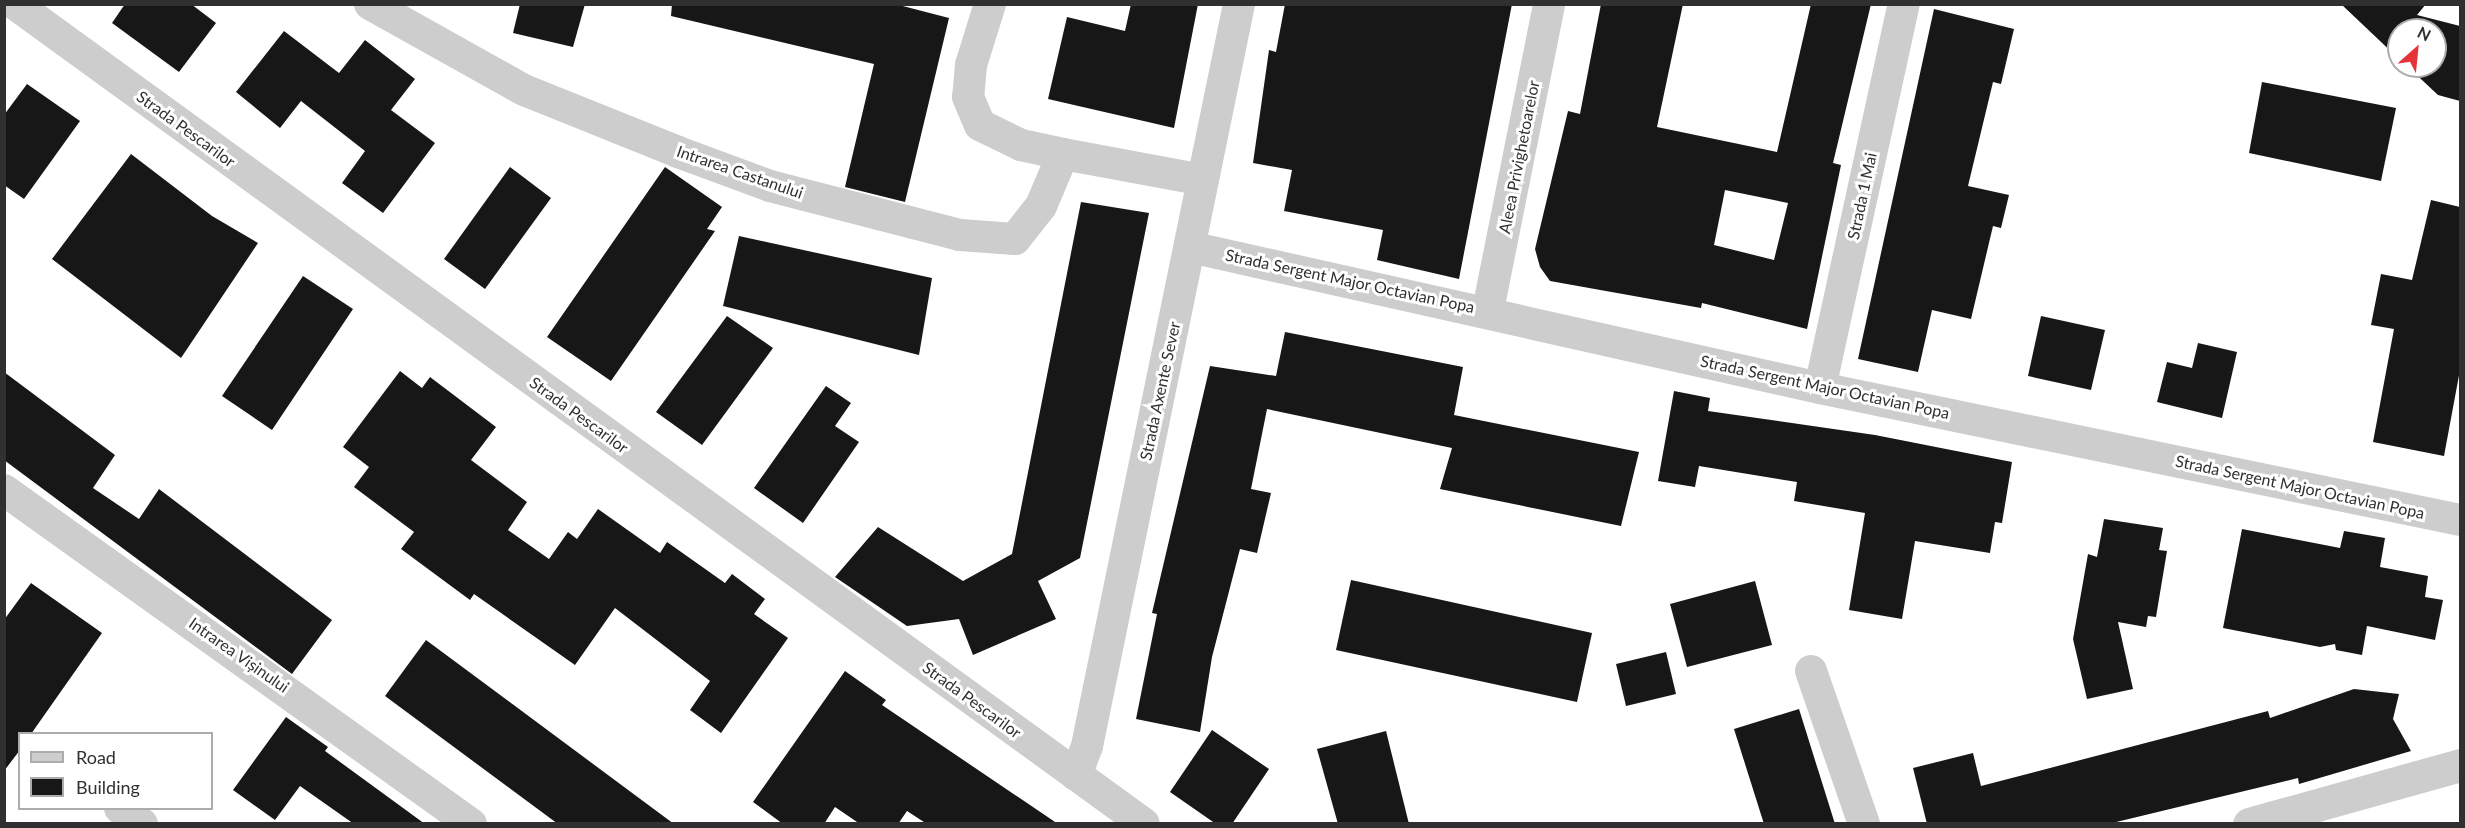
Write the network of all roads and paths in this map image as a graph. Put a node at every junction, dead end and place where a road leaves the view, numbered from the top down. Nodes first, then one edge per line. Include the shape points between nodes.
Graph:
1 (15, 4) edge
2 (990, 4) edge
3 (1239, 4) edge
4 (1549, 4) edge
5 (1904, 4) edge
6 (386, 9) edge
7 (1063, 154) junction
8 (1203, 180) junction
9 (1190, 247) junction
10 (1488, 310) junction
11 (1820, 388) junction
12 (4, 490) edge
13 (2459, 515) edge
14 (1810, 671) dead end
15 (2460, 765) edge
16 (1076, 775) junction
17 (123, 810) edge
18 (142, 824) edge
19 (471, 824) edge
20 (1144, 824) edge
21 (1864, 824) edge
22 (2249, 824) edge

1 - 16 street, Strada Pescarilor
2 - 7 street via 971,65 968,97 980,125 1021,145
3 - 8 street, Strada Axente Sever
4 - 10 street, Aleea Privighetoarelor
5 - 11 street, Strada 1 Mai
6 - 7 street, Intrarea Castanului via 524,90 688,156 770,186 960,235 1015,238 1041,206
7 - 8 street
8 - 9 street, Strada Axente Sever
9 - 10 street, Strada Sergent Major Octavian Popa
9 - 16 street, Strada Axente Sever via 1087,746
10 - 11 street, Strada Sergent Major Octavian Popa
11 - 13 street, Strada Sergent Major Octavian Popa
12 - 19 street, Intrarea Vișinului
14 - 21 street
15 - 22 street
16 - 20 street, Strada Pescarilor
17 - 18 street

